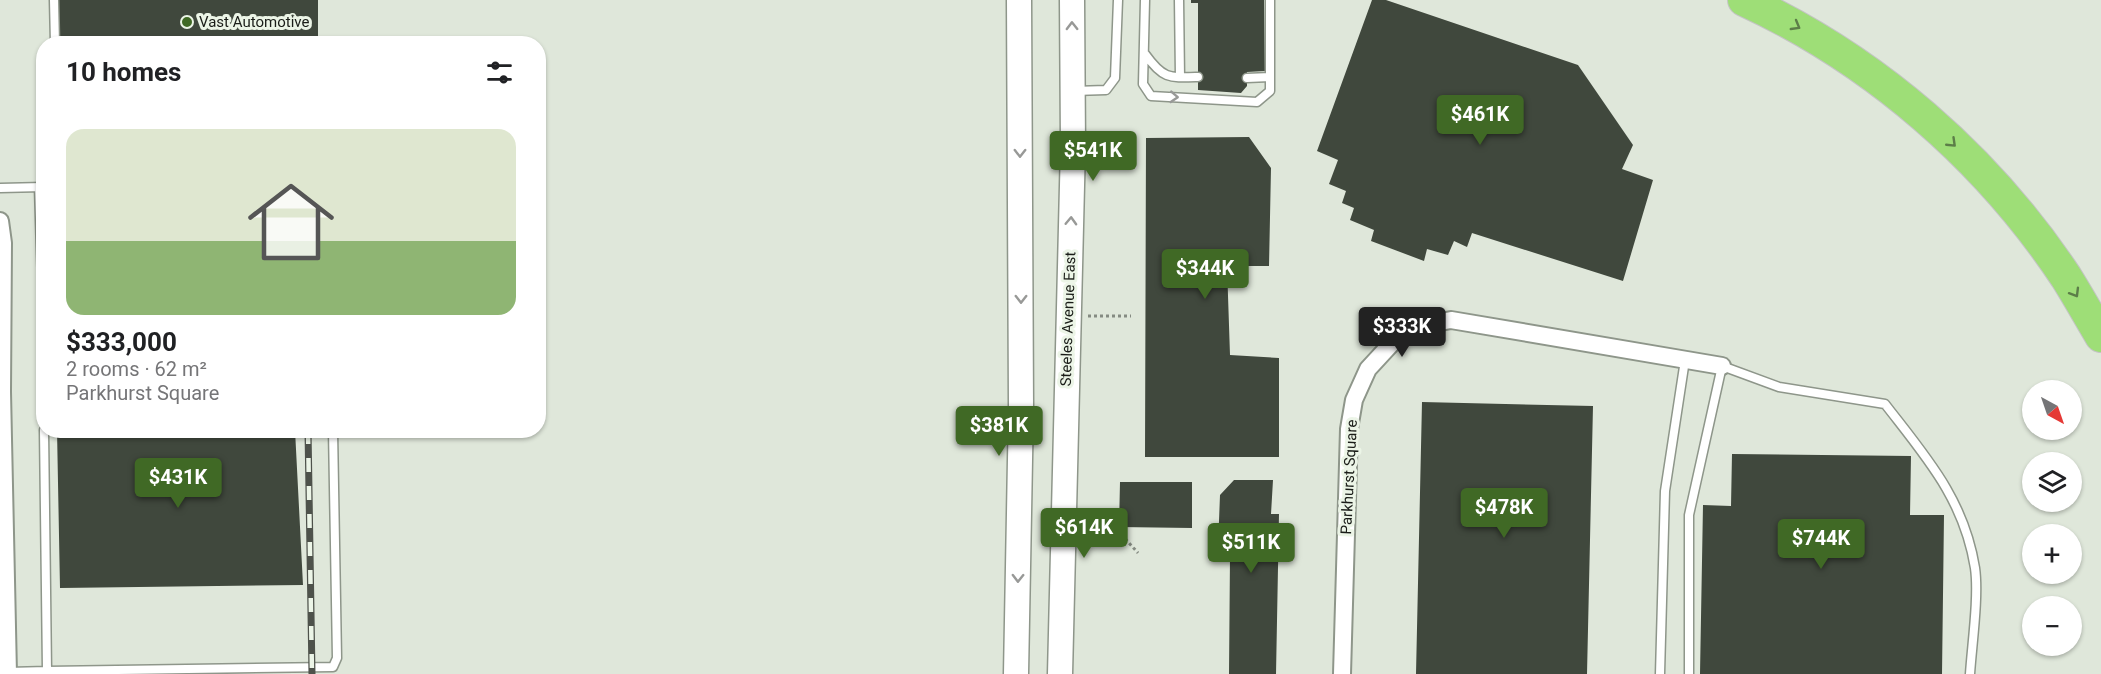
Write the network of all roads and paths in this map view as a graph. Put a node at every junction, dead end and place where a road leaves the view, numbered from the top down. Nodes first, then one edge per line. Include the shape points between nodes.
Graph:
1 (54, 0) edge
2 (1019, 0) edge
3 (1072, 0) edge
4 (1118, 0) edge
5 (1145, 0) edge
6 (1179, 0) edge
7 (1270, 0) edge
8 (1744, 0) edge
9 (54, 36) edge
10 (1145, 54) junction
11 (1198, 77) dead end
12 (1270, 77) junction
13 (1180, 78) junction
14 (1246, 78) dead end
15 (1073, 91) junction
16 (36, 187) edge
17 (0, 188) edge
18 (0, 221) edge
19 (1083, 316) dead end
20 (1131, 316) dead end
21 (2101, 336) edge
22 (1685, 360) junction
23 (1722, 366) junction
24 (1, 392) edge
25 (45, 438) edge
26 (333, 438) edge
27 (1083, 528) dead end
28 (1138, 553) dead end
29 (3, 640) edge
30 (47, 671) junction
31 (292, 671) edge
32 (8, 673) edge
33 (1016, 674) edge
34 (1060, 674) edge
35 (1342, 674) edge
36 (1660, 674) edge
37 (1689, 674) edge
38 (1970, 674) edge

1 - 9 lane
2 -> 33 main road via 1021,371
15 -> 3 main road, Steeles Avenue East
4 - 15 lane via 1115,78 1107,90
5 - 10 lane
6 - 13 lane
7 - 12 lane
8 -> 21 highway via 1836,50 1927,118 2016,210 2066,278
10 -> 12 lane via 1143,84 1151,96 1257,102 1270,91
10 - 13 lane via 1156,70 1167,77
11 - 13 lane
12 - 14 lane
34 -> 15 main road, Steeles Avenue East
16 - 17 lane
18 - 24 street
19 - 20 path
22 - 23 street, Parkhurst Square
22 - 35 street, Parkhurst Square via 1451,320 1419,326 1392,343 1368,369 1354,400 1349,429
22 - 36 lane via 1665,491
23 - 37 lane via 1689,515
23 - 38 lane via 1779,387 1886,404 1948,488 1965,531 1975,570
24 - 29 street
25 - 30 lane
26 - 31 lane via 337,658 333,667
27 - 28 path via 1114,526
29 - 32 street
30 - 31 lane
30 - 32 lane

